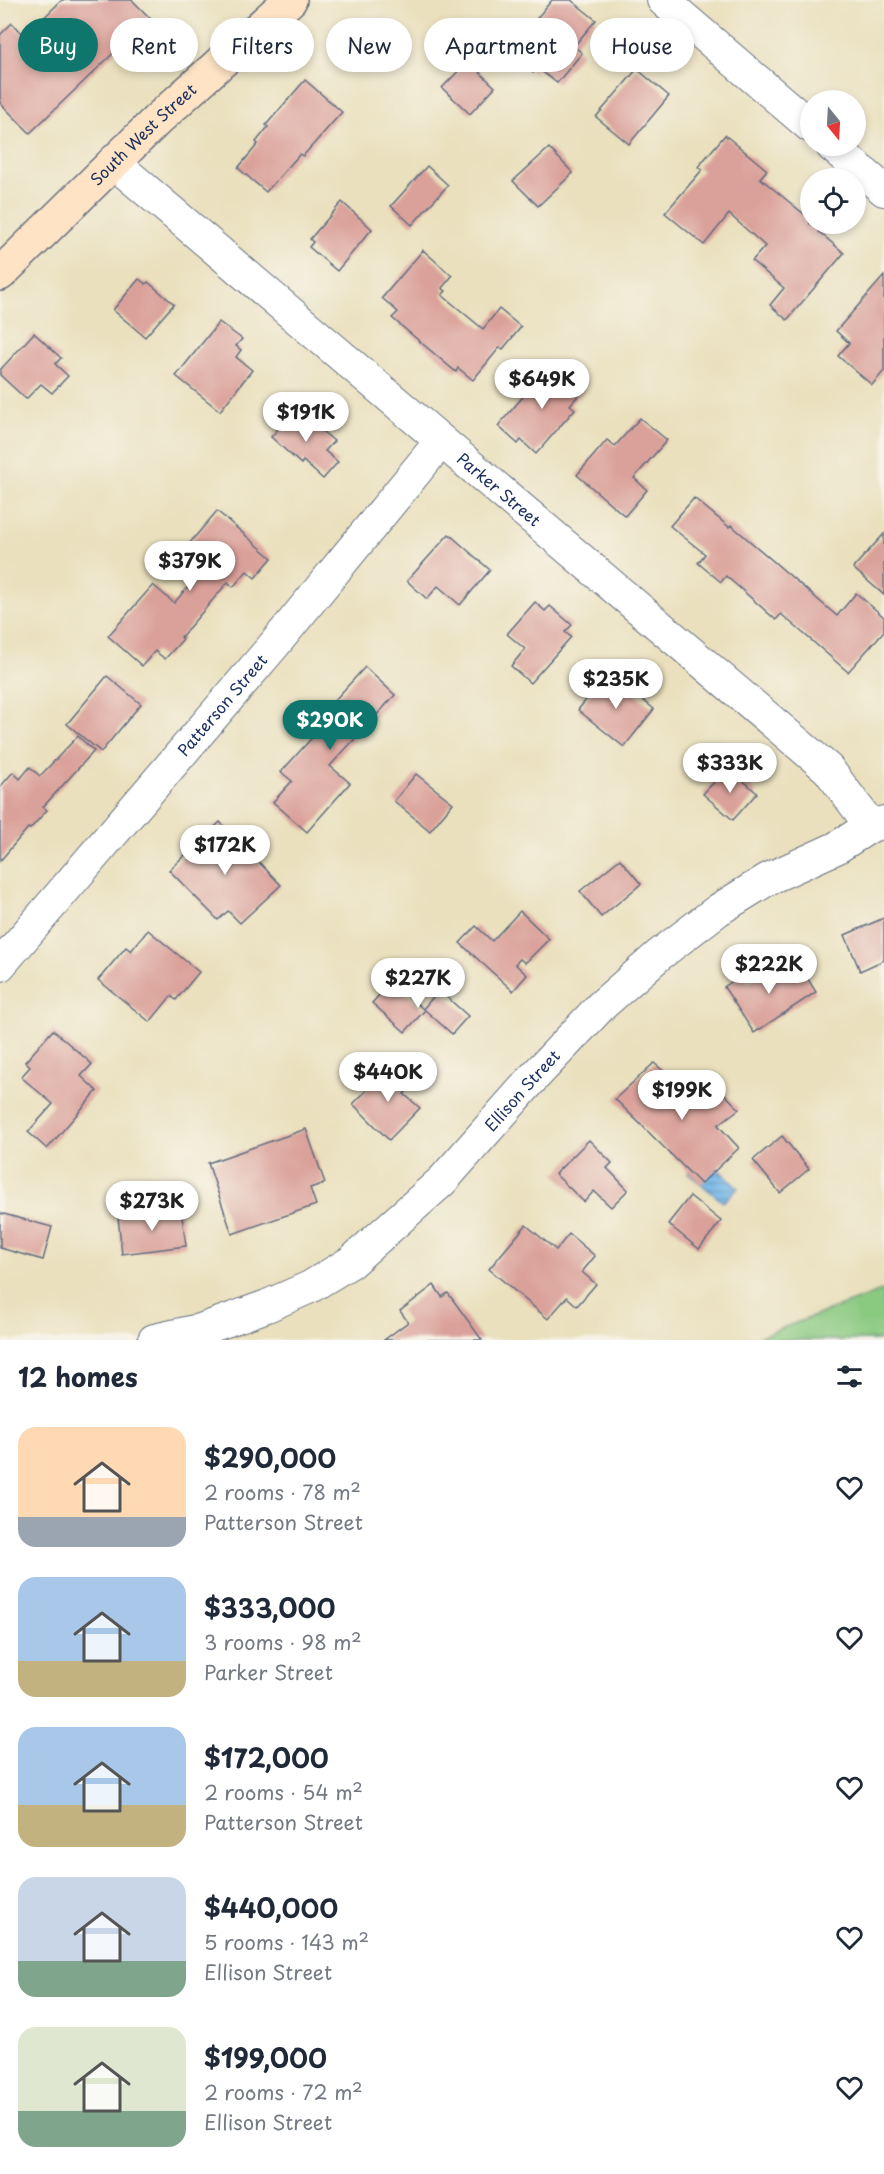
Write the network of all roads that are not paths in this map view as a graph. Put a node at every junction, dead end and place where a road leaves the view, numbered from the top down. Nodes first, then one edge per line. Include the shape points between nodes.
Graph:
1 (290, 0) edge
2 (663, 0) edge
3 (800, 117) edge
4 (844, 156) edge
5 (113, 162) junction
6 (884, 189) edge
7 (0, 274) edge
8 (441, 441) junction
9 (878, 824) edge
10 (0, 965) edge
11 (154, 1340) edge

1 - 5 main road, South West Street
2 - 3 street
4 - 6 street
5 - 7 main road, South West Street
5 - 8 street, Parker Street
8 - 9 street, Parker Street via 828,769
8 - 10 street, Patterson Street via 274,645
9 - 11 street, Ellison Street via 768,879 659,955 601,1006 442,1181 351,1262 310,1287 267,1306 203,1329

